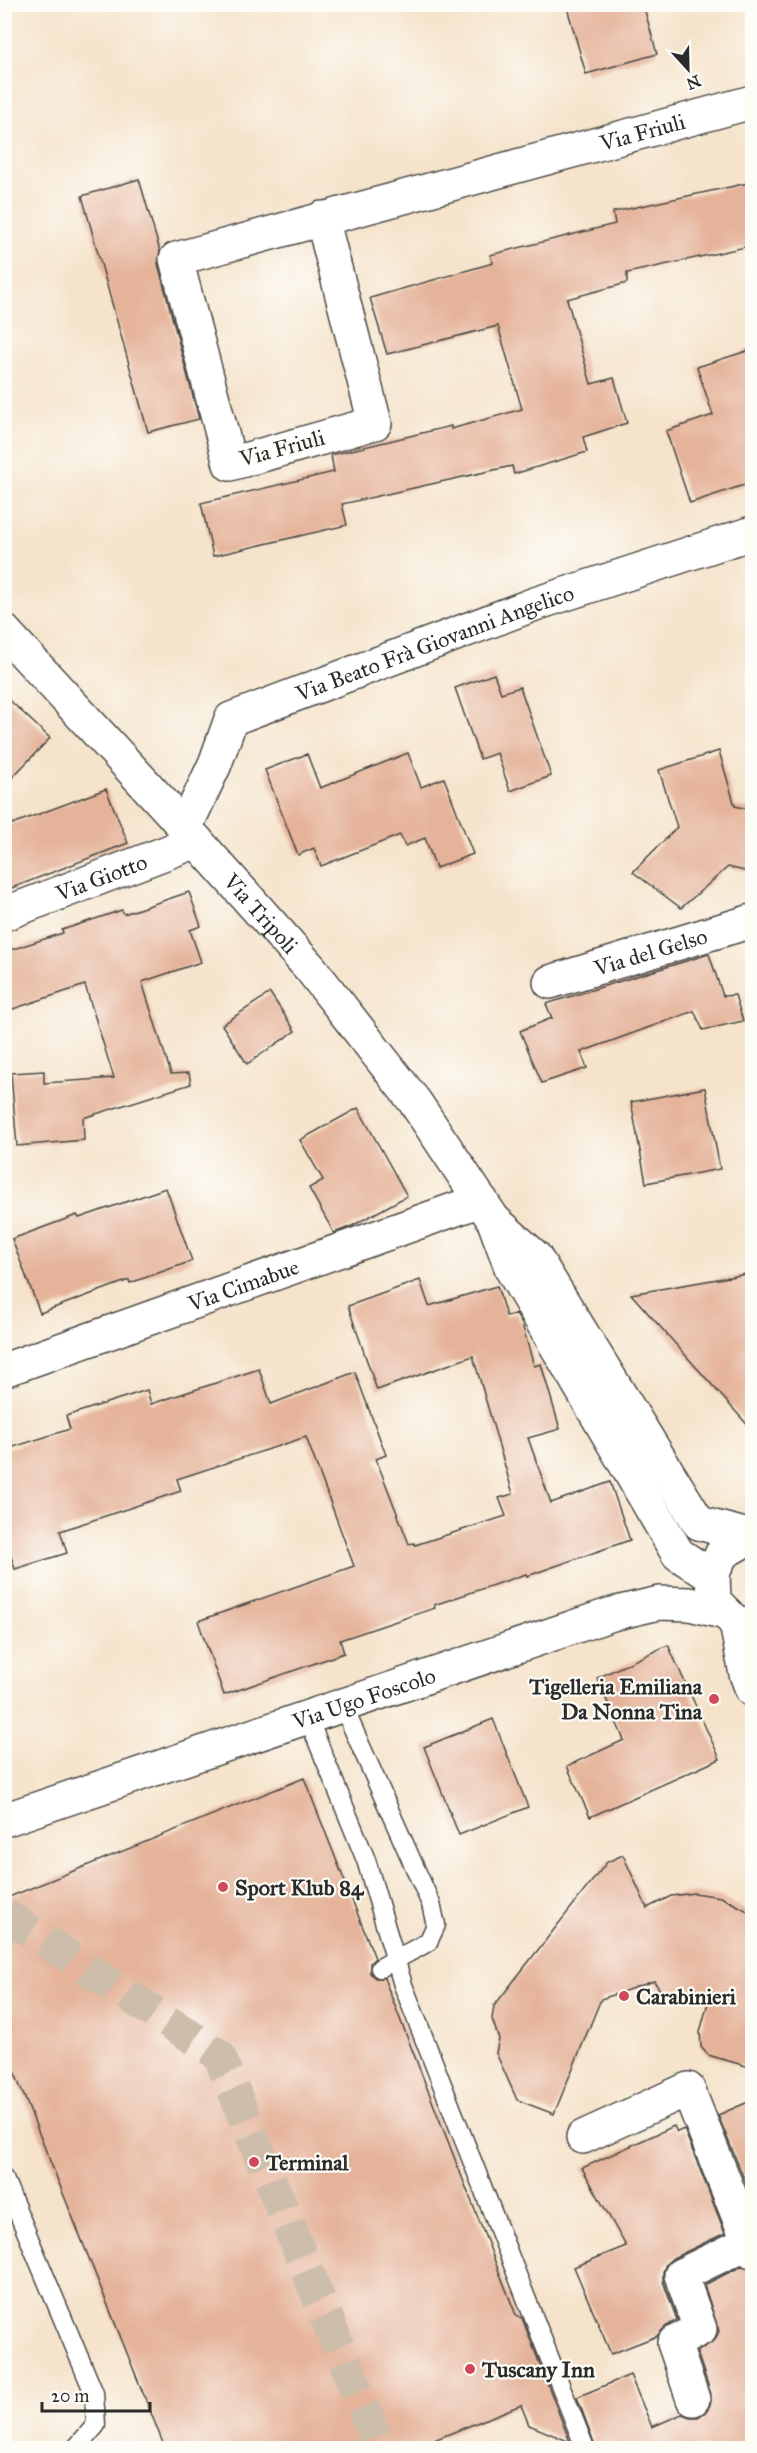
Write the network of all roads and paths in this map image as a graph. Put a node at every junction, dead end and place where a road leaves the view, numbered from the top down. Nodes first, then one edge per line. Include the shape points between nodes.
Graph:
1 (753, 102) edge
2 (322, 218) junction
3 (753, 533) edge
4 (4, 631) edge
5 (191, 835) junction
6 (4, 914) edge
7 (753, 921) edge
8 (550, 982) dead end
9 (487, 1209) junction
10 (4, 1370) edge
11 (750, 1536) edge
12 (713, 1577) junction
13 (738, 1620) edge
14 (753, 1690) edge
15 (343, 1706) junction
16 (308, 1718) junction
17 (4, 1820) edge
18 (380, 1968) dead end
19 (583, 2137) dead end
20 (4, 2179) edge
21 (751, 2246) edge
22 (693, 2399) dead end
23 (76, 2448) edge
24 (585, 2448) edge

1 - 2 street, Via Friuli
2 - 2 street, Via Friuli via 176,259 230,464 375,423
3 - 5 street, Via Beato Frà Giovanni Angelico via 535,604 231,719
4 - 5 street, Via Tripoli
5 - 6 street, Via Giotto
5 - 9 street, Via Tripoli via 311,969 415,1102
7 - 8 street, Via del Gelso
9 - 10 street, Via Cimabue
9 - 11 street via 535,1257 699,1523
9 - 12 street via 512,1270 678,1554
11 - 12 street via 722,1553
12 - 13 street via 714,1601
13 - 14 street via 746,1674
13 - 15 street, Via Ugo Foscolo via 690,1604 659,1603 612,1614
15 - 16 street, Via Ugo Foscolo
15 - 18 lane via 431,1904 436,1925 428,1942
16 - 17 street, Via Ugo Foscolo
16 - 24 lane via 366,1860 403,1985
19 - 21 street via 688,2089
20 - 23 lane via 94,2393 96,2425
21 - 22 street via 681,2275 700,2329 674,2343

